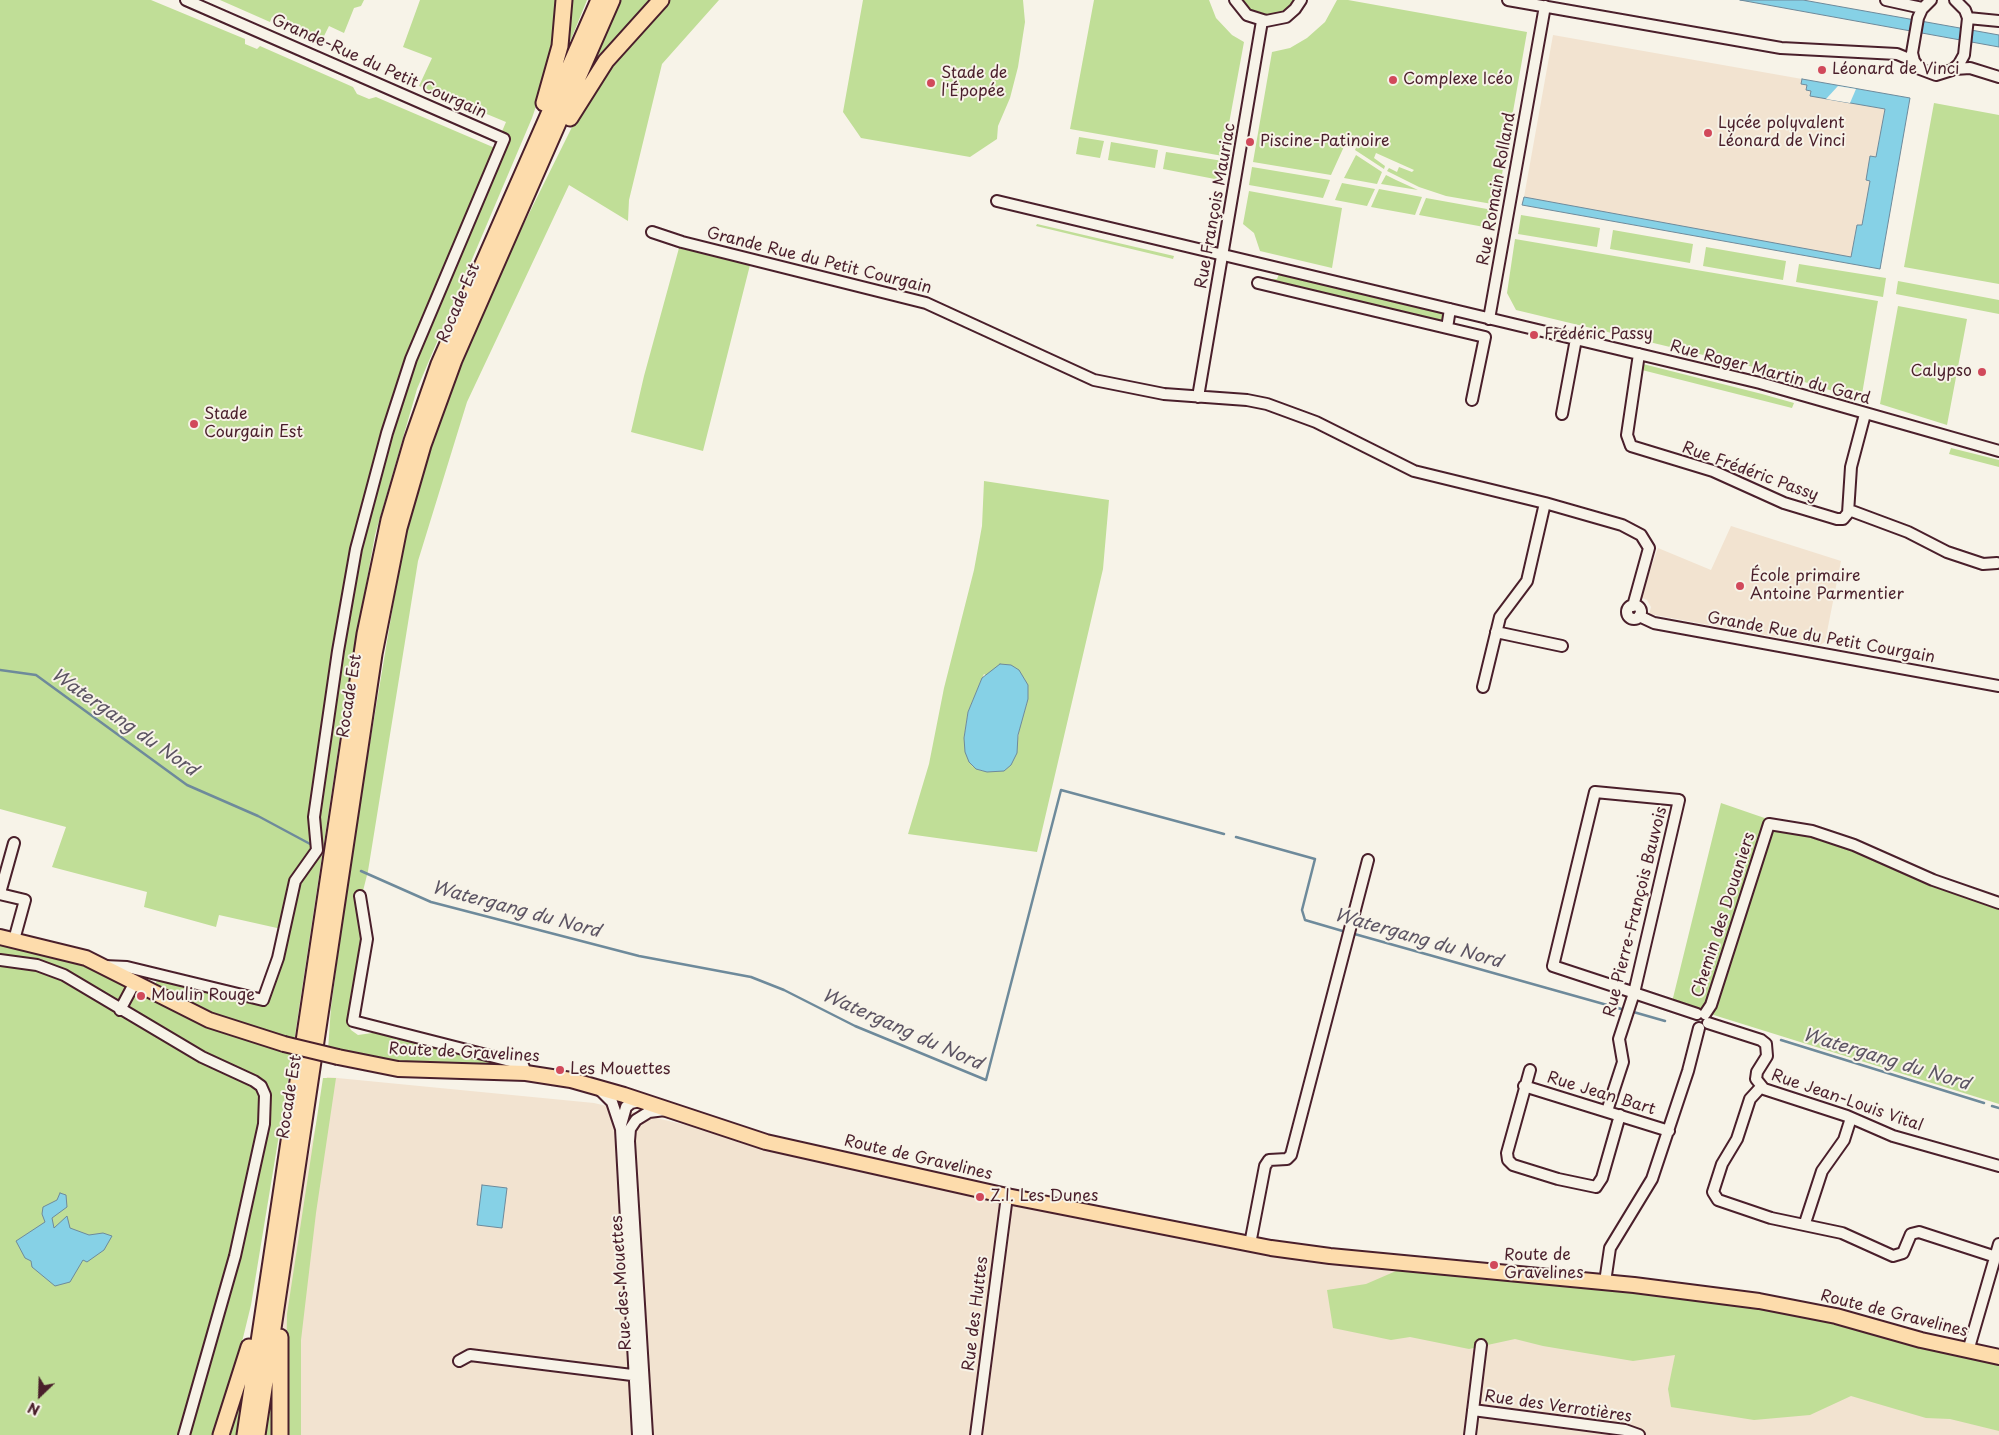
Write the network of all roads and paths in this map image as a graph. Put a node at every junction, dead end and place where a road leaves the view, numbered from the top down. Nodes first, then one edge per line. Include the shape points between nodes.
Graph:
1 (186, 0) edge
2 (564, 0) edge
3 (599, 0) edge
4 (612, 0) edge
5 (661, 0) edge
6 (1235, 0) edge
7 (1301, 0) edge
8 (1508, 0) edge
9 (1886, 0) edge
10 (1931, 0) edge
11 (1956, 0) edge
12 (1545, 6) junction
13 (1922, 8) junction
14 (1262, 21) junction
15 (1999, 21) edge
16 (1968, 22) junction
17 (1914, 61) junction
18 (1955, 69) junction
19 (1999, 77) edge
20 (531, 154) junction
21 (997, 201) dead end
22 (652, 232) dead end
23 (507, 237) junction
24 (1223, 255) junction
25 (1270, 266) junction
26 (1450, 309) junction
27 (1489, 319) junction
28 (1447, 328) junction
29 (1576, 340) junction
30 (1639, 354) junction
31 (1198, 397) junction
32 (1472, 400) dead end
33 (1562, 414) dead end
34 (1865, 414) junction
35 (1999, 451) edge
36 (1545, 503) junction
37 (1849, 510) junction
38 (1997, 563) dead end
39 (1496, 632) junction
40 (1562, 646) dead end
41 (1999, 686) edge
42 (1483, 687) dead end
43 (14, 843) dead end
44 (1368, 860) dead end
45 (0, 893) edge
46 (360, 896) dead end
47 (1999, 903) edge
48 (0, 937) edge
49 (14, 940) junction
50 (0, 960) edge
51 (104, 966) junction
52 (1553, 966) joint
53 (135, 982) junction
54 (1634, 993) junction
55 (120, 1010) junction
56 (1702, 1020) junction
57 (1530, 1070) dead end
58 (526, 1073) junction
59 (594, 1086) junction
60 (1524, 1086) junction
61 (1761, 1087) junction
62 (618, 1093) junction
63 (644, 1101) junction
64 (628, 1104) junction
65 (667, 1110) junction
66 (1607, 1111) junction
67 (1620, 1115) junction
68 (1851, 1118) junction
69 (625, 1129) junction
70 (1668, 1131) junction
71 (1999, 1166) edge
72 (1008, 1196) junction
73 (1805, 1223) junction
74 (1250, 1244) junction
75 (1999, 1244) edge
76 (285, 1247) junction
77 (1996, 1258) junction
78 (1605, 1282) junction
79 (263, 1311) junction
80 (1482, 1345) dead end
81 (1968, 1351) junction
82 (1999, 1358) edge
83 (458, 1360) dead end
84 (639, 1376) junction
85 (1473, 1410) junction
86 (184, 1435) edge
87 (221, 1435) edge
88 (245, 1435) edge
89 (257, 1435) edge
90 (280, 1435) edge
91 (638, 1435) edge
92 (647, 1435) edge
93 (976, 1435) edge
94 (1470, 1435) edge
95 (1639, 1435) edge

1 - 51 street, Grande-Rue du Petit Courgain via 504,139 412,359 387,433 356,550 338,652 314,817 317,850 295,881 278,958 263,1000 147,971 118,965
2 - 20 highway via 556,61 532,134
3 - 20 highway, Rocade Est
4 - 23 highway, Rocade Est
5 - 23 highway via 614,52 581,98
6 - 14 street via 1247,15
7 - 14 street via 1286,17
8 - 12 street
9 - 13 street
10 - 13 street
11 - 16 street via 1965,10
12 - 17 street via 1781,48 1898,54
12 - 27 street, Rue Romain Rolland
13 - 17 street via 1914,39
14 - 24 street, Rue François Mauriac
15 - 16 street
16 - 18 street via 1962,59
17 - 18 street via 1920,69 1932,74 1944,74
18 - 19 street via 1970,68
20 - 79 highway, Rocade Est via 433,380 385,536 365,634
21 - 24 street, Rue Roger Martin du Gard
22 - 31 street, Grande Rue du Petit Courgain via 918,300 1094,380
23 - 76 highway, Rocade Est via 437,405 410,487 392,560 371,678
24 - 25 street, Rue Roger Martin du Gard
24 - 31 street, Rue François Mauriac
25 - 26 street, Rue Roger Martin du Gard
25 - 28 street via 1262,284
26 - 27 street, Rue Roger Martin du Gard
26 - 28 street
27 - 29 street, Rue Roger Martin du Gard
28 - 32 street via 1485,337
29 - 30 street, Rue Roger Martin du Gard
29 - 33 street
30 - 34 street, Rue Roger Martin du Gard via 1768,385
30 - 37 street, Rue Frédéric Passy via 1627,435 1631,446 1714,471 1784,503 1837,519 1845,518
31 - 36 street, Grande Rue du Petit Courgain via 1267,404 1316,422 1414,471
34 - 35 street, Rue Roger Martin du Gard
34 - 37 street via 1851,467
36 - 39 street via 1526,581 1503,612
36 - 41 street, Grande Rue du Petit Courgain via 1622,525 1644,538 1649,555 1633,606 1640,610 1639,616 1654,623
37 - 38 street via 1908,532 1956,556 1983,564
39 - 40 street
39 - 42 street
43 - 45 street
44 - 74 street via 1290,1155 1287,1159 1269,1160 1265,1166
45 - 49 street via 25,900
46 - 58 street via 367,939 353,1022 514,1062 523,1065
47 - 56 street, Chemin des Douaniers via 1933,880 1854,845 1812,831 1770,824 1714,996
48 - 49 main road, Route de Gravelines
49 - 51 main road, Route de Gravelines via 74,954
50 - 55 street via 58,972
51 - 53 main road, Route de Gravelines
52 - 54 street, Rue Jean-Louis Vital
52 - 54 street, Rue Pierre-François Bauvois via 1595,792 1679,800
53 - 55 street
53 - 58 main road, Route de Gravelines, bridge via 217,1023 338,1057 412,1070
54 - 56 street, Rue Jean-Louis Vital
54 - 66 street, Rue Pierre-François Bauvois via 1619,1039 1622,1065
55 - 86 street via 202,1057 254,1081 265,1095 264,1124 233,1265
56 - 61 street, Rue Jean-Louis Vital via 1766,1044 1767,1056 1757,1076
56 - 70 street, Chemin des Douaniers
57 - 60 street
58 - 59 main road, Route de Gravelines
59 - 62 main road, Route de Gravelines
59 - 69 street, Rue des Mouettes via 612,1102
60 - 66 street, Rue Jean Bart
60 - 67 street via 1507,1158 1516,1166 1554,1179 1598,1186
61 - 68 street, Rue Jean-Louis Vital
61 - 73 street via 1750,1099 1737,1139 1720,1169 1713,1195 1721,1202 1764,1216
62 - 63 main road, Route de Gravelines
62 - 64 street
63 - 64 street
63 - 65 main road, Route de Gravelines
64 - 69 street, Rue des Mouettes
65 - 69 street via 644,1114
65 - 72 main road, Route de Gravelines via 760,1140
66 - 67 street, Rue Jean Bart
67 - 70 street, Rue Jean Bart
68 - 71 street, Rue Jean-Louis Vital via 1893,1136
68 - 73 street via 1842,1144 1822,1171
69 - 84 street, Rue des Mouettes
70 - 78 street, Chemin des Douaniers via 1649,1185 1608,1252
72 - 74 main road, Route de Gravelines
72 - 93 street, Rue des Huttes
73 - 77 street via 1849,1235 1893,1256 1904,1253 1909,1237 1918,1232
74 - 78 main road, Route de Gravelines via 1330,1256
75 - 77 street
76 - 89 highway, Rocade Est
76 - 90 highway via 280,1328
77 - 81 street
78 - 81 main road, Route de Gravelines via 1794,1307
79 - 87 highway via 253,1331
79 - 88 highway, Rocade Est
80 - 85 street
81 - 82 main road, Route de Gravelines
83 - 84 street via 470,1355
84 - 91 street, Rue des Mouettes
84 - 92 street, Rue des Mouettes
85 - 94 street
85 - 95 street, Rue des Verrotières via 1625,1430

